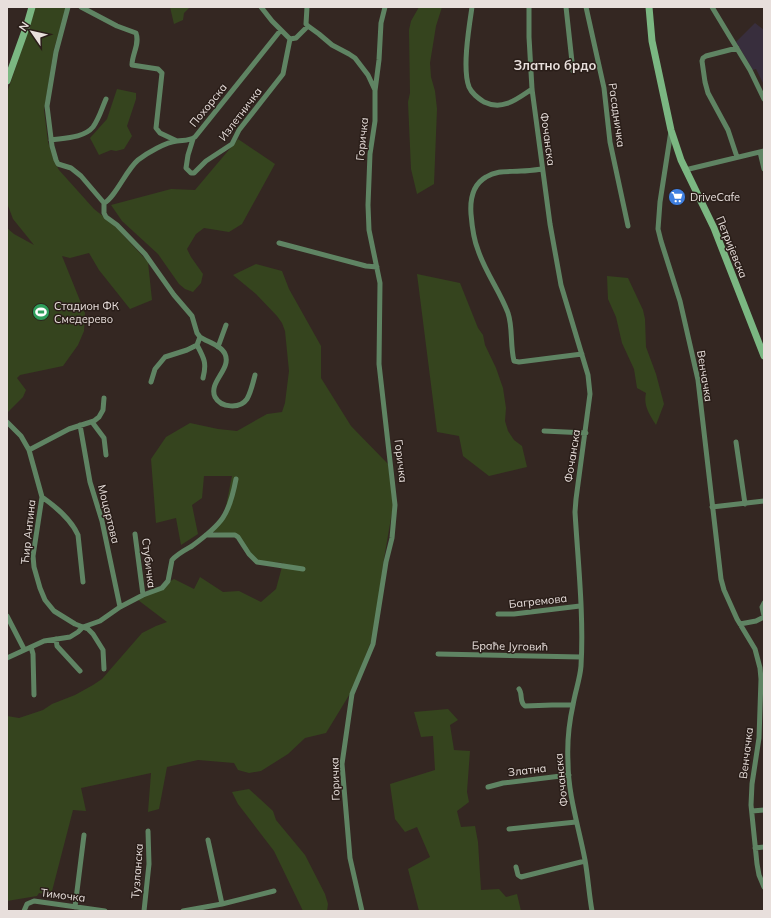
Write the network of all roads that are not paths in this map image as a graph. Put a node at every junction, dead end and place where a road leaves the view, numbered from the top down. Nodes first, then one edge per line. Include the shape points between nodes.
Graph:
1 (32, 7) edge
2 (68, 7) edge
3 (81, 7) edge
4 (261, 7) edge
5 (308, 7) edge
6 (384, 7) edge
7 (472, 7) edge
8 (529, 7) edge
9 (566, 7) edge
10 (586, 7) edge
11 (649, 7) edge
12 (712, 7) edge
13 (308, 26) junction
14 (280, 31) junction
15 (290, 40) junction
16 (737, 48) junction
17 (573, 71) dead end
18 (7, 81) edge
19 (532, 89) junction
20 (375, 91) junction
21 (106, 98) dead end
22 (764, 99) edge
23 (671, 130) junction
24 (193, 139) junction
25 (51, 140) junction
26 (177, 141) junction
27 (668, 145) junction
28 (676, 145) junction
29 (762, 151) edge
30 (737, 158) junction
31 (764, 168) edge
32 (542, 169) junction
33 (686, 170) junction
34 (104, 203) junction
35 (628, 226) dead end
36 (279, 243) dead end
37 (377, 267) junction
38 (226, 325) dead end
39 (200, 337) junction
40 (197, 345) junction
41 (218, 347) junction
42 (582, 354) junction
43 (764, 356) edge
44 (255, 375) dead end
45 (203, 378) dead end
46 (151, 382) dead end
47 (104, 398) dead end
48 (7, 422) edge
49 (92, 422) junction
50 (80, 425) junction
51 (544, 431) dead end
52 (586, 433) junction
53 (736, 442) dead end
54 (29, 450) junction
55 (106, 455) dead end
56 (236, 479) dead end
57 (42, 497) junction
58 (764, 501) edge
59 (745, 504) junction
60 (712, 507) junction
61 (135, 534) dead end
62 (206, 535) junction
63 (303, 569) dead end
64 (83, 582) dead end
65 (143, 595) junction
66 (764, 603) edge
67 (580, 606) junction
68 (120, 607) junction
69 (498, 614) dead end
70 (7, 616) edge
71 (764, 616) edge
72 (740, 624) junction
73 (83, 626) junction
74 (56, 639) junction
75 (31, 647) junction
76 (24, 649) junction
77 (438, 654) dead end
78 (581, 657) junction
79 (7, 658) edge
80 (104, 669) dead end
81 (80, 671) dead end
82 (519, 689) dead end
83 (34, 695) dead end
84 (572, 705) junction
85 (569, 775) junction
86 (488, 787) dead end
87 (764, 810) edge
88 (752, 811) junction
89 (576, 822) junction
90 (510, 829) dead end
91 (148, 831) dead end
92 (84, 835) dead end
93 (208, 840) dead end
94 (764, 847) edge
95 (755, 848) junction
96 (585, 861) junction
97 (516, 867) dead end
98 (764, 887) edge
99 (274, 891) dead end
100 (222, 904) junction
101 (75, 907) junction
102 (24, 911) edge
103 (105, 911) edge
104 (144, 911) edge
105 (183, 911) edge
106 (362, 911) edge
107 (592, 911) edge

1 - 18 main road
2 - 25 street via 47,99 46,111
3 - 26 street via 136,33 137,47 132,65 158,69 162,73 156,128 160,133
4 - 14 street
5 - 13 street
6 - 20 street, Горичка via 380,23
7 - 19 street via 466,67 472,92 488,104 500,105 514,101
8 - 19 street, Фочанска
9 - 17 street
10 - 35 street, Расадничка via 604,88 610,142
11 - 23 main road, Петријевска via 652,41
12 - 16 street
13 - 15 street via 296,38
13 - 20 street via 332,45 355,58 368,75
14 - 15 street
14 - 24 street, Похорска
15 - 24 street, Излетничка via 283,74 239,130 232,144 191,173 186,168
16 - 22 street
16 - 30 street via 706,56 702,61 708,93 728,130
19 - 32 street, Фочанска
20 - 37 street, Горичка via 368,205 369,230
21 - 25 street via 90,130
23 - 27 street, Венчачка
23 - 28 main road, Петријевска
24 - 26 street, Похорска
25 - 34 street via 58,164 71,168 81,176
26 - 34 street, Похорска via 154,150 136,162
27 - 28 main road via 671,142
27 - 60 street, Венчачка via 658,228 680,301 698,380
28 - 33 main road, Петријевска
29 - 30 street
29 - 31 street
30 - 33 street
32 - 42 street, Фочанска via 557,268
32 - 42 street via 502,171 481,180 470,203 473,235 479,254 508,313 514,361
33 - 43 main road, Петријевска via 711,222
34 - 39 street via 105,215 145,254 192,316
36 - 37 street
37 - 106 street, Горичка via 380,296 381,384 395,505 392,538 373,644 352,691 342,764 350,858
38 - 41 street
39 - 40 street
39 - 41 street
40 - 45 street via 205,359
40 - 46 street via 165,357 155,369
41 - 44 street via 226,358 225,368 214,389 221,404 232,406 244,402
42 - 52 street, Фочанска via 590,394
47 - 49 street via 103,410
48 - 54 street, Ћир Антина via 21,436
49 - 50 street
49 - 55 street via 104,438
50 - 54 street via 69,428
50 - 68 street, Моцартова via 90,482 102,521
51 - 52 street
52 - 67 street, Фочанска via 577,482 575,512
53 - 59 street
54 - 57 street, Ћир Антина
56 - 62 street via 227,512 219,524
57 - 64 street via 62,513 78,535
57 - 73 street, Ћир Антина via 33,556 37,582 45,600 54,611
58 - 59 street
59 - 60 street
60 - 72 street, Венчачка via 721,579
61 - 65 street, Стубичка
62 - 63 street via 235,535 258,563
62 - 65 street via 172,560 169,577 160,590
65 - 68 street
66 - 71 street
67 - 69 street, Багремова
67 - 78 street, Фочанска
68 - 73 street via 104,619
70 - 76 street
71 - 72 street via 756,621
72 - 88 street, Венчачка via 755,649 761,680
73 - 74 street via 74,635
73 - 80 street, Ћир Антина via 90,630 102,648
74 - 75 street
74 - 81 street via 57,646
75 - 76 street
75 - 83 street
76 - 79 street
77 - 78 street, Браће Југовић
78 - 84 street, Фочанска via 580,677
82 - 84 street via 525,706
84 - 85 street, Фочанска via 568,747
85 - 86 street, Златна
85 - 89 street, Фочанска
87 - 88 street
88 - 95 street, Венчачка
89 - 90 street
89 - 96 street, Фочанска
91 - 104 street, Тузланска via 149,864
92 - 101 street
93 - 100 street
94 - 95 street
95 - 98 street, Венчачка via 759,875
96 - 97 street via 521,877
96 - 107 street, Фочанска
99 - 100 street
100 - 105 street
101 - 102 street, Тимочка via 34,901 27,904
101 - 103 street, Тимочка

